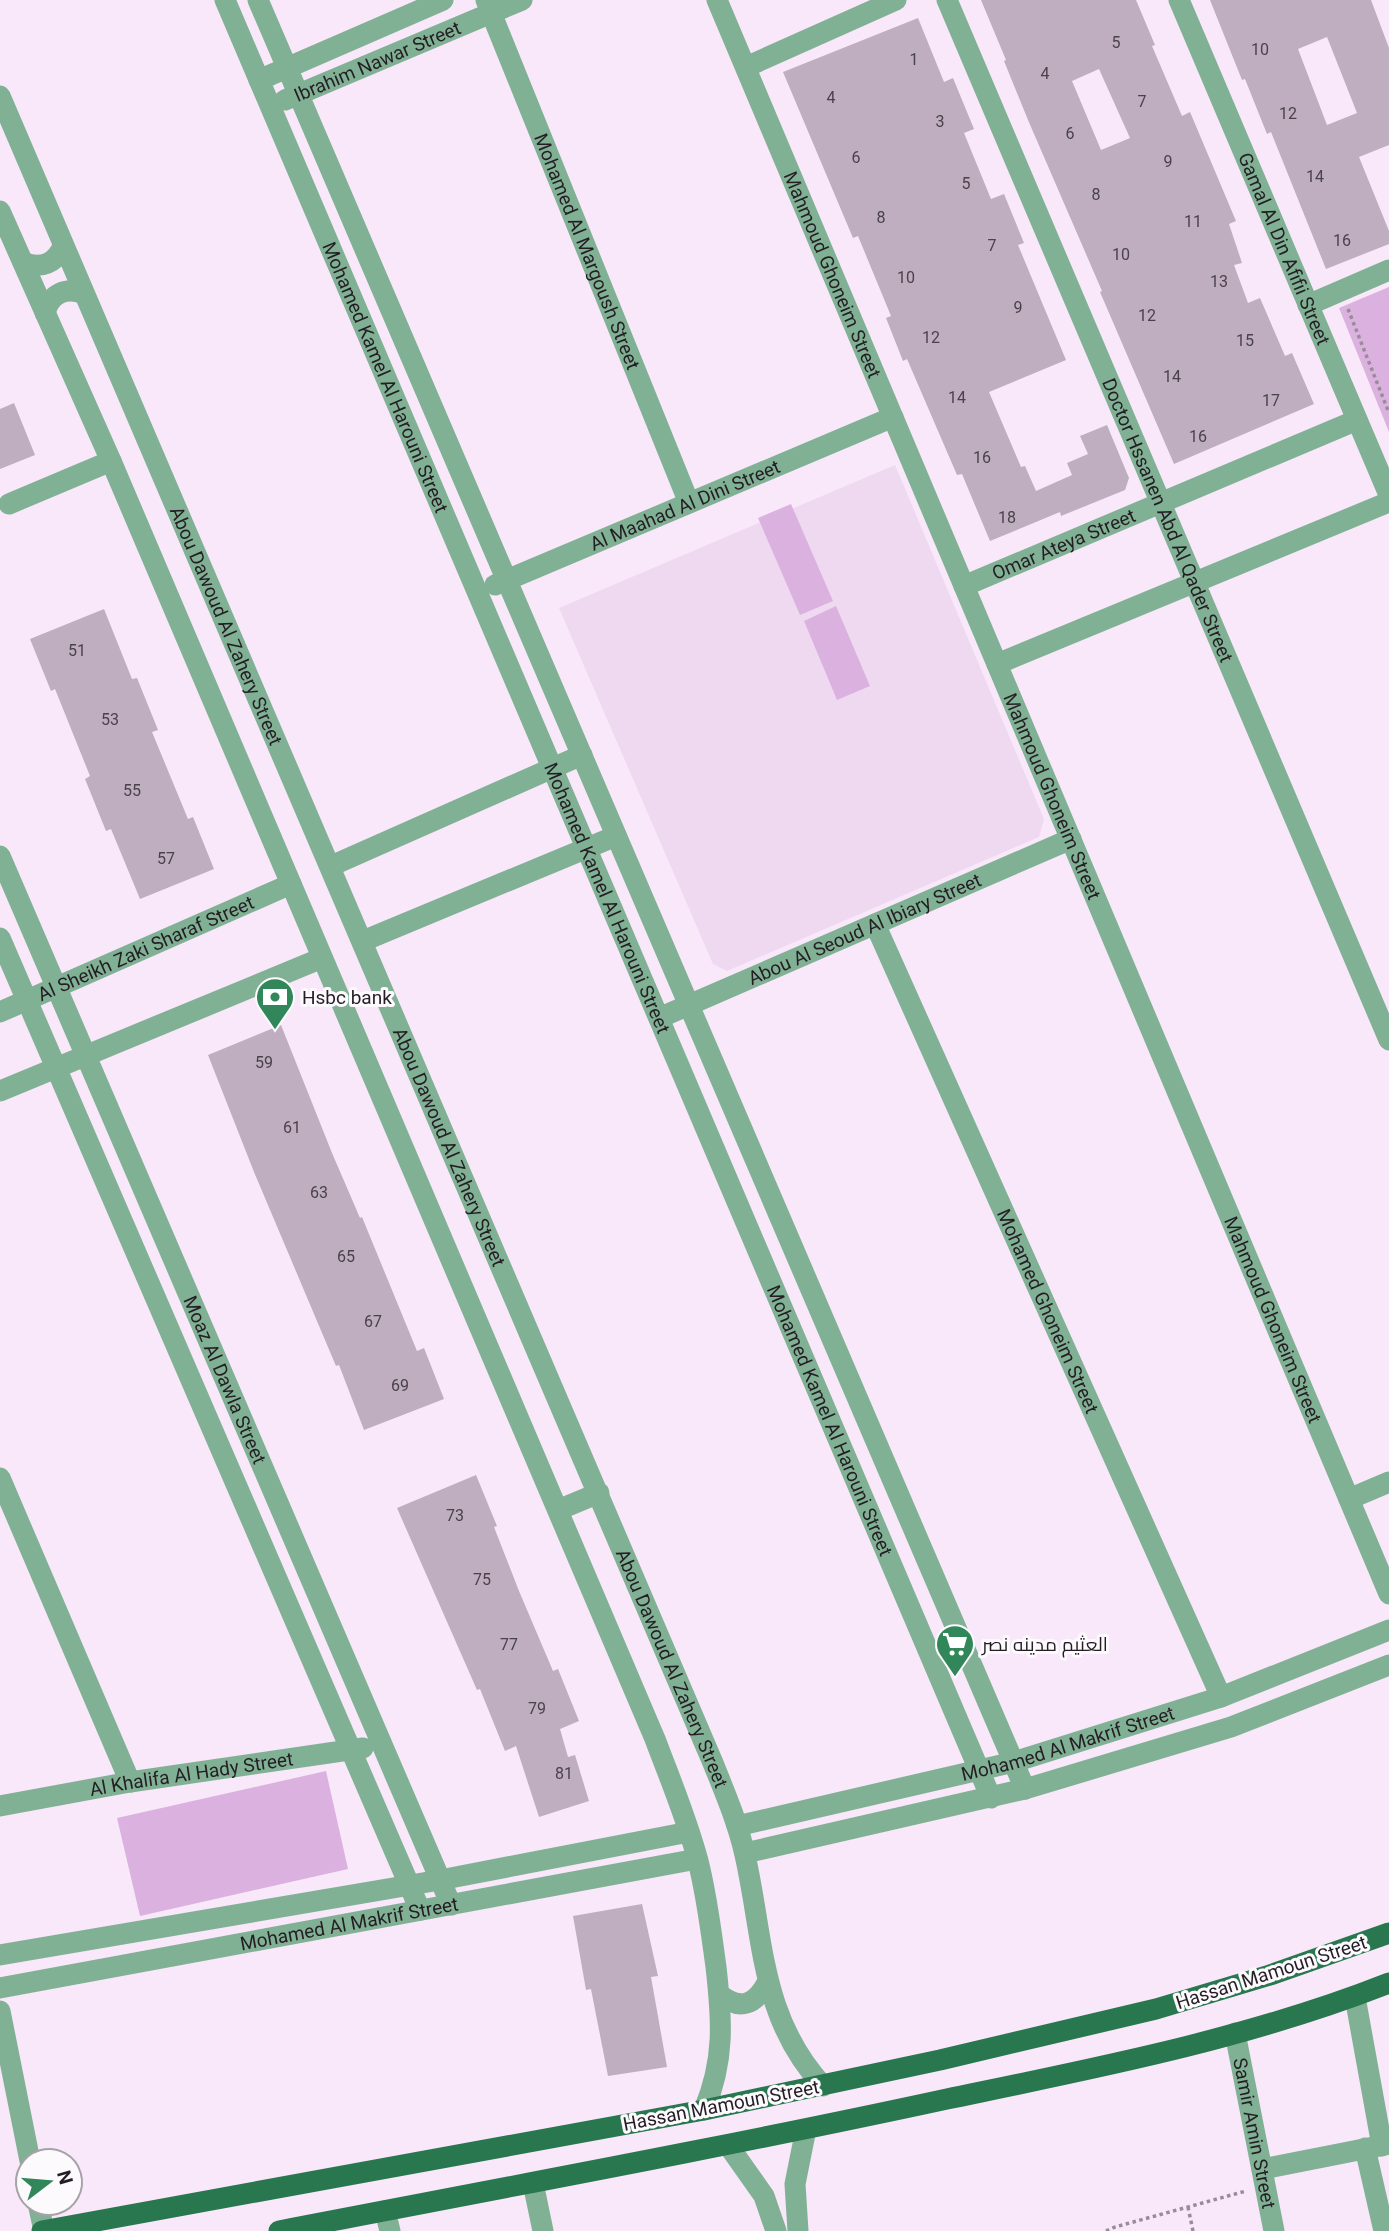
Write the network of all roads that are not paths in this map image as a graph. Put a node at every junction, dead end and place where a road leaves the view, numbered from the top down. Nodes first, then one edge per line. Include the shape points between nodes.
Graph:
1 (225, 0) edge
2 (258, 0) edge
3 (443, 0) edge
4 (522, 0) edge
5 (717, 0) edge
6 (896, 0) edge
7 (947, 0) edge
8 (1179, 0) edge
9 (489, 6) edge
10 (746, 67) junction
11 (287, 68) junction
12 (259, 80) junction
13 (298, 94) junction
14 (0, 96) edge
15 (270, 106) junction
16 (0, 211) edge
17 (63, 246) junction
18 (23, 262) junction
19 (1389, 270) edge
20 (84, 293) junction
21 (1308, 305) junction
22 (46, 313) junction
23 (893, 417) junction
24 (1357, 420) junction
25 (111, 461) junction
26 (1389, 495) edge
27 (1389, 502) edge
28 (690, 503) junction
29 (1161, 503) junction
30 (9, 504) dead end
31 (507, 580) junction
32 (1195, 583) junction
33 (964, 586) junction
34 (477, 592) junction
35 (997, 664) junction
36 (582, 755) junction
37 (552, 768) junction
38 (616, 836) junction
39 (1071, 839) junction
40 (586, 848) junction
41 (0, 856) edge
42 (331, 866) junction
43 (291, 884) junction
44 (875, 924) junction
45 (0, 938) edge
46 (363, 941) junction
47 (322, 958) junction
48 (56, 987) junction
49 (27, 1000) junction
50 (689, 1005) junction
51 (0, 1012) edge
52 (659, 1018) junction
53 (1389, 1040) edge
54 (86, 1056) junction
55 (56, 1068) junction
56 (0, 1091) edge
57 (0, 1478) edge
58 (1389, 1482) edge
59 (599, 1493) junction
60 (1349, 1499) junction
61 (558, 1510) junction
62 (1389, 1594) edge
63 (1389, 1630) edge
64 (1389, 1665) edge
65 (1221, 1697) junction
66 (383, 1746) junction
67 (350, 1749) junction
68 (1013, 1762) junction
69 (978, 1768) junction
70 (130, 1782) junction
71 (1025, 1789) junction
72 (991, 1798) junction
73 (0, 1806) edge
74 (737, 1826) junction
75 (689, 1832) junction
76 (745, 1853) junction
77 (697, 1859) junction
78 (440, 1880) junction
79 (408, 1884) junction
80 (451, 1905) junction
81 (420, 1910) junction
82 (1389, 1933) edge
83 (0, 1955) edge
84 (768, 1981) junction
85 (1389, 1983) edge
86 (0, 1988) edge
87 (719, 1994) junction
88 (1355, 1997) junction
89 (0, 2011) edge
90 (1235, 2033) junction
91 (823, 2086) junction
92 (704, 2110) junction
93 (806, 2129) junction
94 (729, 2145) junction
95 (1379, 2146) edge
96 (27, 2147) edge
97 (1263, 2177) junction
98 (533, 2183) junction
99 (795, 2200) junction
100 (388, 2221) edge
101 (773, 2221) edge
102 (43, 2231) edge
103 (279, 2231) edge
104 (543, 2231) edge
105 (798, 2231) edge
106 (1274, 2231) edge
107 (1384, 2231) edge

1 - 12 street, Mohamed Kamel Al Harouni Street
2 - 11 street, Mohamed Kamel Al Harouni Street
3 - 11 street, Ibrahim Nawar Street
4 - 9 street, Ibrahim Nawar Street
5 - 10 street, Mahmoud Ghoneim Street
6 - 10 street
7 - 29 street, Doctor Hssanen Abd Al Qader Street
8 - 21 street, Gamal Al Din Afifii Street
9 - 13 street, Ibrahim Nawar Street
9 - 28 street, Mohamed Al Margoush Street
10 - 23 street, Mahmoud Ghoneim Street
11 - 12 street, Ibrahim Nawar Street
11 - 13 street, Mohamed Kamel Al Harouni Street
12 - 15 street, Mohamed Kamel Al Harouni Street
13 - 15 street, Ibrahim Nawar Street
13 - 31 street, Mohamed Kamel Al Harouni Street
14 - 17 street, Abou Dawoud Al Zahery Street
15 - 34 street, Mohamed Kamel Al Harouni Street
16 - 18 street
17 - 18 street via 50,262 37,266
17 - 20 street, Abou Dawoud Al Zahery Street
18 - 22 street
19 - 21 street
20 - 22 street via 62,292 51,300
20 - 42 street, Abou Dawoud Al Zahery Street
21 - 24 street, Gamal Al Din Afifii Street
22 - 25 street
23 - 28 street, Al Maahad Al Dini Street
23 - 33 street, Mahmoud Ghoneim Street
24 - 26 street, Gamal Al Din Afifii Street
24 - 29 street, Omar Ateya Street
25 - 30 street
25 - 43 street
27 - 32 street
28 - 31 street, Al Maahad Al Dini Street
29 - 32 street, Doctor Hssanen Abd Al Qader Street
29 - 33 street, Omar Ateya Street
31 - 34 street, Al Maahad Al Dini Street
31 - 36 street, Mohamed Kamel Al Harouni Street
32 - 35 street
32 - 53 street, Doctor Hssanen Abd Al Qader Street
33 - 35 street, Mahmoud Ghoneim Street
34 - 37 street, Mohamed Kamel Al Harouni Street
35 - 39 street, Mahmoud Ghoneim Street
36 - 37 street
36 - 38 street, Mohamed Kamel Al Harouni Street
37 - 40 street, Mohamed Kamel Al Harouni Street
37 - 42 street
38 - 40 street
38 - 50 street, Mohamed Kamel Al Harouni Street
39 - 44 street, Abou Al Seoud Al Ibiary Street
39 - 60 street, Mahmoud Ghoneim Street
40 - 46 street
40 - 52 street, Mohamed Kamel Al Harouni Street
41 - 48 street, Moaz Al Dawla Street
42 - 46 street, Abou Dawoud Al Zahery Street
43 - 47 street
43 - 48 street, Al Sheikh Zaki Sharaf Street
44 - 50 street, Abou Al Seoud Al Ibiary Street
44 - 65 street, Mohamed Ghoneim Street
45 - 49 street, Moaz Al Dawla Street
46 - 59 street, Abou Dawoud Al Zahery Street
47 - 54 street
47 - 61 street
48 - 49 street, Al Sheikh Zaki Sharaf Street
48 - 54 street, Moaz Al Dawla Street
49 - 51 street, Al Sheikh Zaki Sharaf Street
49 - 55 street, Moaz Al Dawla Street
50 - 52 street, Abou Al Seoud Al Ibiary Street
50 - 68 street, Mohamed Kamel Al Harouni Street
52 - 69 street, Mohamed Kamel Al Harouni Street
54 - 55 street
54 - 66 street, Moaz Al Dawla Street
55 - 56 street
55 - 67 street, Moaz Al Dawla Street
57 - 70 street
58 - 60 street
59 - 61 street
59 - 74 street, Abou Dawoud Al Zahery Street
60 - 62 street, Mahmoud Ghoneim Street
61 - 75 street via 656,1739
63 - 65 street, Mohamed Al Makrif Street
64 - 71 street, Mohamed Al Makrif Street via 1231,1727
65 - 68 street, Mohamed Al Makrif Street
66 - 67 street, Al Khalifa Al Hady Street
66 - 78 street, Moaz Al Dawla Street
67 - 70 street, Al Khalifa Al Hady Street
67 - 79 street, Moaz Al Dawla Street
68 - 69 street, Mohamed Al Makrif Street
68 - 71 street, Mohamed Kamel Al Harouni Street
69 - 72 street, Mohamed Kamel Al Harouni Street
69 - 74 street, Mohamed Al Makrif Street
70 - 73 street, Al Khalifa Al Hady Street
71 - 72 street, Mohamed Al Makrif Street
72 - 76 street, Mohamed Al Makrif Street
74 - 76 street, Abou Dawoud Al Zahery Street
75 - 77 street
75 - 78 street, Mohamed Al Makrif Street
76 - 84 street, Abou Dawoud Al Zahery Street
77 - 80 street, Mohamed Al Makrif Street
77 - 87 street
78 - 79 street, Mohamed Al Makrif Street
78 - 80 street, Moaz Al Dawla Street
79 - 81 street, Moaz Al Dawla Street
79 - 83 street, Mohamed Al Makrif Street
80 - 81 street, Mohamed Al Makrif Street
81 - 86 street, Mohamed Al Makrif Street
82 - 91 main road, Hassan Mamoun Street via 1156,2009
84 - 87 street via 761,1994 745,2004
84 - 91 street, Abou Dawoud Al Zahery Street via 786,2035
85 - 88 main road, Hassan Mamoun Street
87 - 92 street via 721,2052
88 - 90 main road, Hassan Mamoun Street
88 - 95 street
89 - 96 street
90 - 93 main road, Hassan Mamoun Street via 1163,2053
90 - 97 street, Samir Amin Street
91 - 92 main road, Hassan Mamoun Street
92 - 102 main road, Hassan Mamoun Street
93 - 94 main road, Hassan Mamoun Street
93 - 99 street
94 - 98 main road, Hassan Mamoun Street
94 - 101 street via 753,2178
95 - 97 street
95 - 107 street
97 - 106 street, Samir Amin Street
98 - 100 main road, Hassan Mamoun Street
98 - 104 street
99 - 101 street via 777,2201
99 - 105 street
100 - 103 main road, Hassan Mamoun Street

